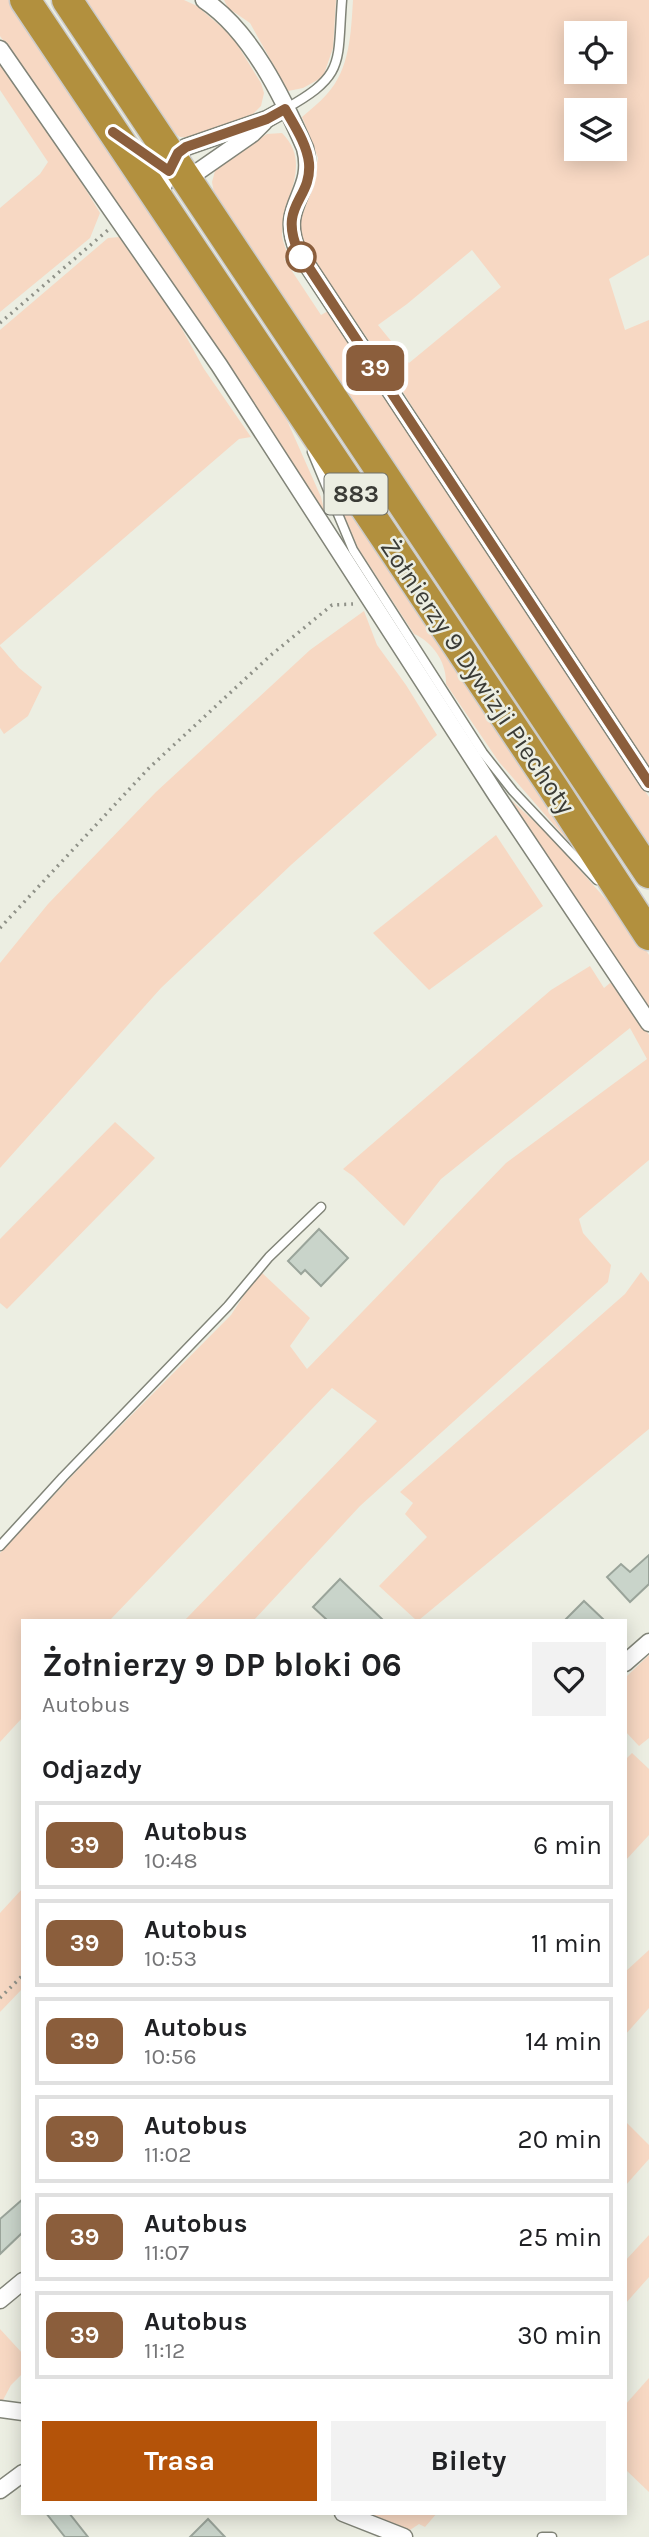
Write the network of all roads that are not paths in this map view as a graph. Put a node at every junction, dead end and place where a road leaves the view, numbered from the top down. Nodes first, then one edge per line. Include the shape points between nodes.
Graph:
1 (24, 0) edge
2 (67, 0) edge
3 (204, 0) edge
4 (342, 0) edge
5 (0, 49) edge
6 (285, 109) junction
7 (267, 119) junction
8 (113, 132) junction
9 (177, 170) junction
10 (158, 199) junction
11 (290, 393) junction
12 (649, 783) edge
13 (649, 873) edge
14 (604, 888) dead end
15 (612, 896) dead end
16 (649, 937) edge
17 (649, 1023) edge
18 (321, 1207) dead end
19 (0, 1546) edge
20 (649, 1642) edge
21 (627, 1661) edge
22 (21, 2283) edge
23 (0, 2300) edge
24 (0, 2409) edge
25 (21, 2412) edge
26 (21, 2474) edge
27 (0, 2490) edge
28 (349, 2515) edge
29 (404, 2537) edge
30 (542, 2537) edge
31 (552, 2537) edge

1 - 8 highway, Żołnierzy 9 Dywizji Piechoty / 883
2 - 9 highway, Żołnierzy 9 Dywizji Piechoty / 883
3 - 6 street via 239,31
4 - 6 lane via 333,71 314,93
5 - 17 street via 219,365
6 - 7 street
6 - 12 street via 309,163 308,177 291,216 298,251
7 - 9 street via 251,134
7 - 9 street via 186,147
8 - 9 lane
8 - 10 highway, Żołnierzy 9 Dywizji Piechoty / 883
9 - 10 street
9 - 13 highway, Żołnierzy 9 Dywizji Piechoty / 883
10 - 11 highway, Żołnierzy 9 Dywizji Piechoty / 883
11 - 14 lane via 342,527 373,586 483,753
11 - 16 highway, Żołnierzy 9 Dywizji Piechoty / 883
15 - 16 lane
18 - 19 lane
20 - 21 street
22 - 23 street
24 - 25 street
26 - 27 street
28 - 29 street
30 - 31 lane

